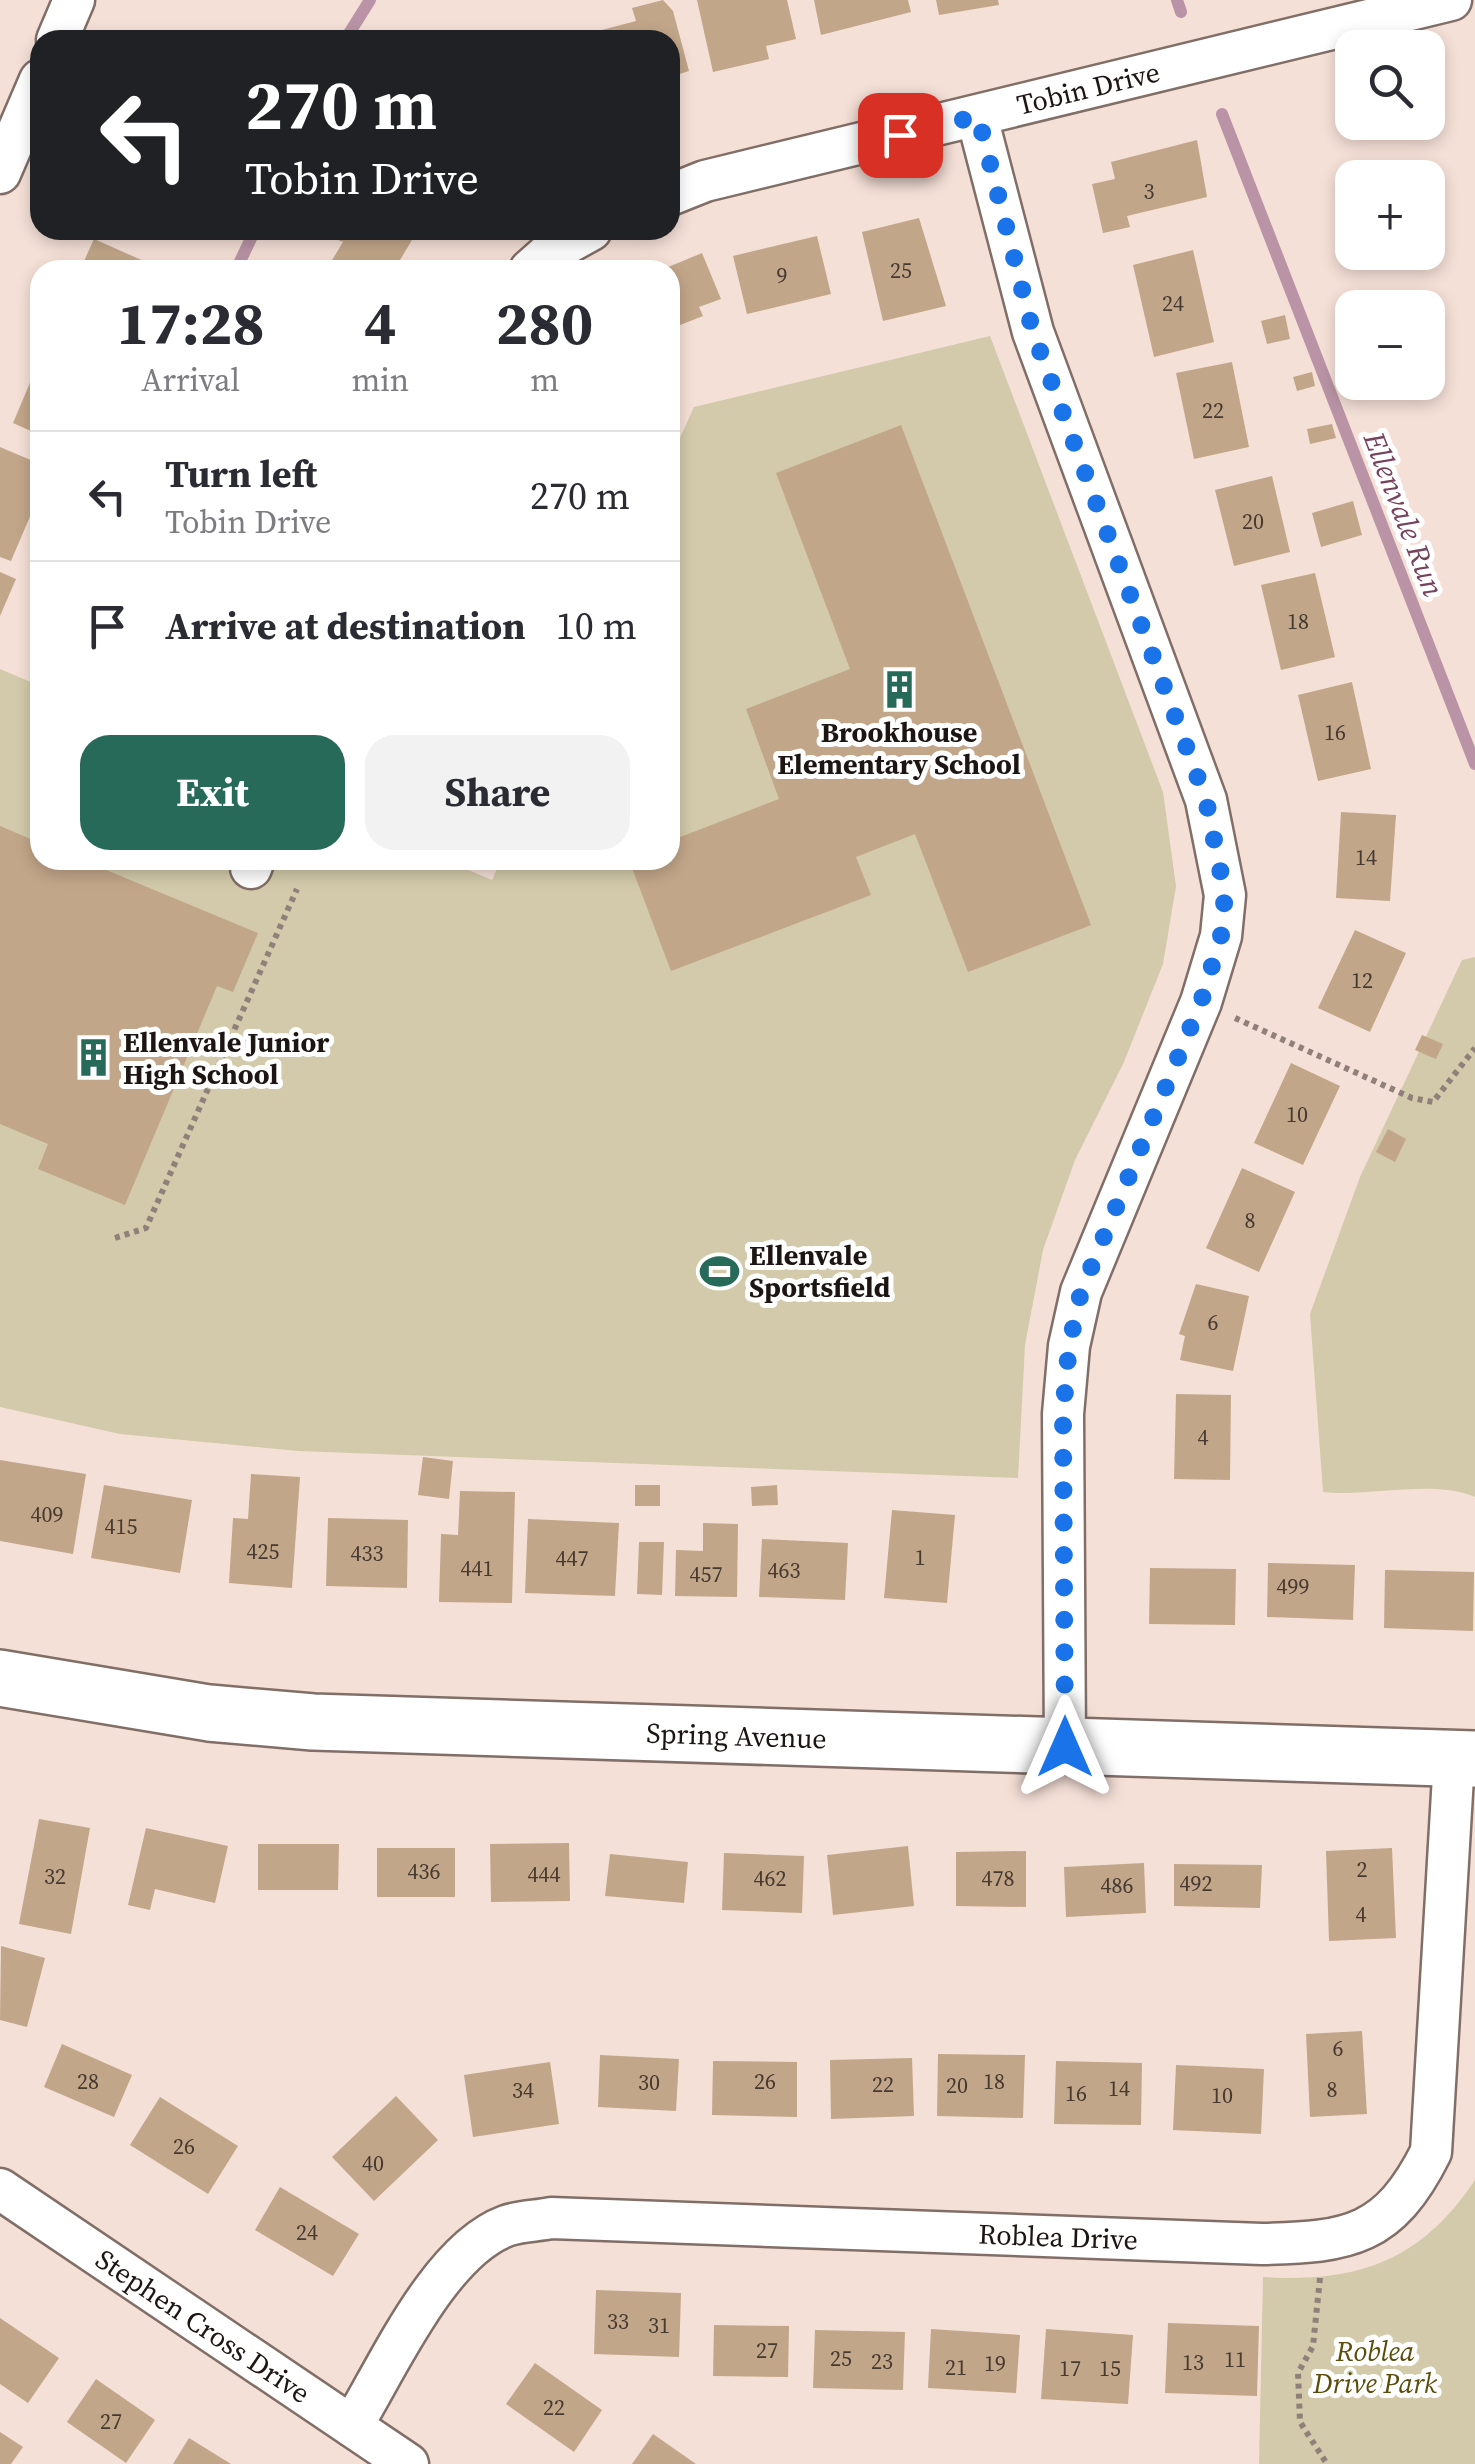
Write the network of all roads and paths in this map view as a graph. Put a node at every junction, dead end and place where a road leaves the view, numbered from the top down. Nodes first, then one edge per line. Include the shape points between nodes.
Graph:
1 (74, 0) edge
2 (1451, 0) edge
3 (61, 30) edge
4 (30, 103) edge
5 (978, 116) junction
6 (0, 173) edge
7 (680, 191) edge
8 (574, 240) edge
9 (541, 260) edge
10 (297, 889) dead end
11 (1201, 1002) junction
12 (1475, 1048) edge
13 (115, 1238) dead end
14 (0, 1678) edge
15 (1065, 1747) junction
16 (1464, 1759) edge
17 (0, 2189) edge
18 (1324, 2242) junction
19 (352, 2426) junction
20 (408, 2464) edge
21 (1327, 2464) edge

1 - 3 street
2 - 5 street, Tobin Drive
4 - 6 street
5 - 7 street, Tobin Drive
5 - 11 street via 1033,332 1219,849 1221,936
8 - 9 street
10 - 13 path via 146,1228
11 - 12 path via 1432,1102
11 - 15 street via 1087,1274 1069,1346 1063,1414
14 - 15 street, Spring Avenue via 209,1713 312,1722
15 - 16 street, Spring Avenue
16 - 18 street, Roblea Drive via 1432,2152 1390,2213 1365,2232
17 - 19 street, Stephen Cross Drive
18 - 19 street, Roblea Drive via 552,2218 506,2226 470,2247 440,2282
18 - 21 path via 1313,2346 1298,2373 1300,2422
19 - 20 street, Stephen Cross Drive

